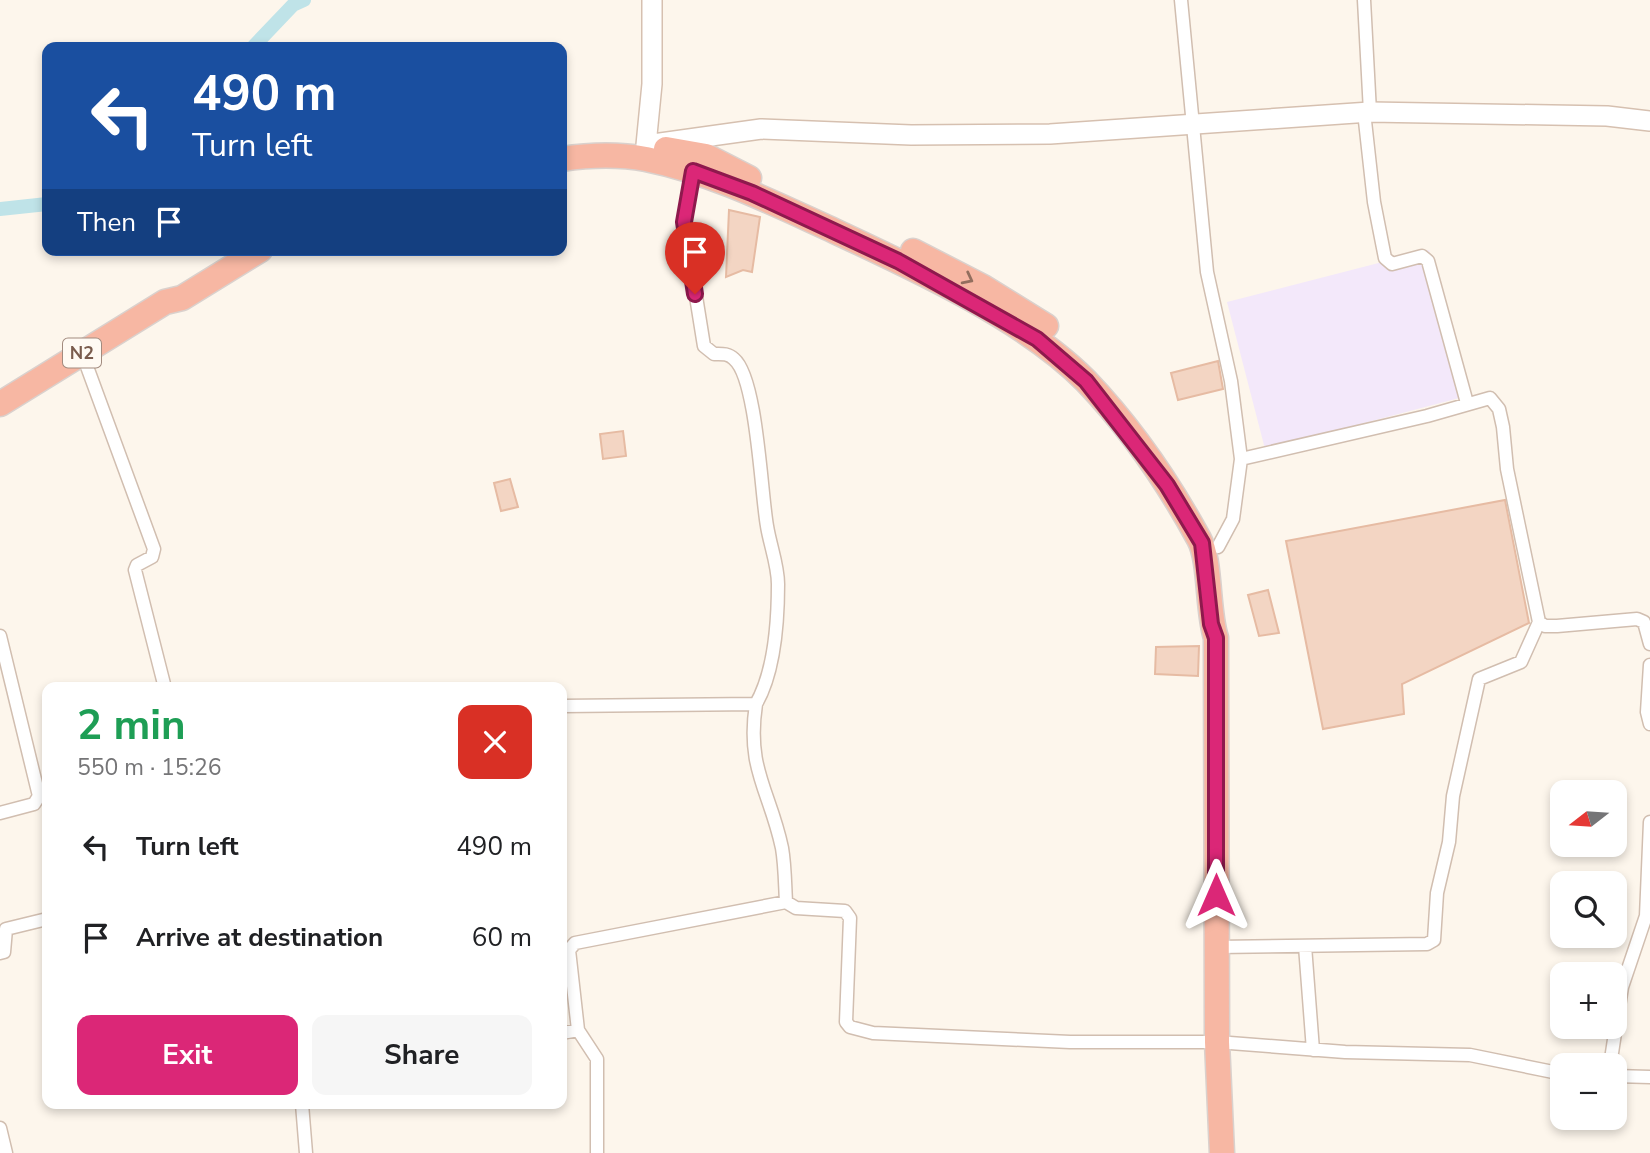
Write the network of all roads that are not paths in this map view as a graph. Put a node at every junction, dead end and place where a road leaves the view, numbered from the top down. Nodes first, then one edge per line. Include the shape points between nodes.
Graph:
1 (652, 0) edge
2 (1181, 0) edge
3 (1364, 0) edge
4 (1367, 112) junction
5 (1650, 121) edge
6 (1194, 124) junction
7 (646, 145) junction
8 (567, 146) edge
9 (567, 158) edge
10 (693, 171) junction
11 (227, 256) edge
12 (250, 256) edge
13 (164, 302) junction
14 (82, 353) junction
15 (1467, 403) junction
16 (0, 404) edge
17 (1241, 458) junction
18 (1218, 547) junction
19 (1539, 622) junction
20 (0, 636) edge
21 (1216, 638) junction
22 (1650, 645) edge
23 (1650, 665) edge
24 (163, 682) edge
25 (756, 704) junction
26 (567, 706) edge
27 (1650, 724) edge
28 (0, 813) edge
29 (1650, 822) edge
30 (786, 902) junction
31 (42, 920) edge
32 (1305, 946) junction
33 (1217, 947) junction
34 (0, 953) edge
35 (578, 1030) junction
36 (567, 1032) edge
37 (1217, 1042) junction
38 (1313, 1050) junction
39 (1612, 1053) edge
40 (1550, 1071) edge
41 (1627, 1076) edge
42 (1650, 1077) edge
43 (302, 1109) edge
44 (0, 1128) edge
45 (6, 1153) edge
46 (306, 1153) edge
47 (597, 1153) edge
48 (1222, 1153) edge

1 - 7 street
2 - 6 street
3 - 4 street
4 - 5 street via 1607,116
4 - 6 street
4 - 15 street via 1374,202 1385,258 1392,264 1422,256 1429,261
6 - 7 street via 1050,134 761,129
6 - 17 street via 1207,272 1231,380
7 - 8 highway via 591,142
7 -> 18 highway via 706,156 915,252 1048,327 1097,369 1139,418 1200,509
9 - 10 highway via 592,155 643,159
10 - 21 highway via 752,193 898,261 1037,339 1086,381 1167,485 1202,543
10 - 25 street via 684,222 704,346 714,354 736,359 744,379 779,580 768,683
11 - 13 highway, N2 via 175,289
12 - 13 highway, N2 via 182,298
13 - 14 highway, N2
14 - 16 highway, N2
14 - 24 street via 154,549 152,557 135,570
15 - 17 street
15 - 19 street via 1490,398 1499,408
17 - 18 street via 1233,519
18 - 21 highway via 1223,624
19 - 22 street via 1558,626 1637,619 1648,630
19 - 32 street via 1521,662 1479,679 1453,796 1434,940 1427,944
20 - 28 street via 39,796 34,804
21 - 33 highway
23 - 27 street
25 - 26 street
25 - 30 street via 755,762 782,847
29 - 39 street via 1646,916 1622,987
30 - 35 street via 575,943 569,950
30 - 37 street via 796,908 845,911 849,918 846,1022 850,1027 873,1033 1070,1042
31 - 34 street via 6,929 4,952
32 - 33 street
32 - 38 street
33 - 37 highway
35 - 36 street
35 - 47 street via 597,1059
37 - 38 street
37 - 48 highway
38 - 40 street via 1470,1055
41 - 42 street
43 - 46 street
44 - 45 street

